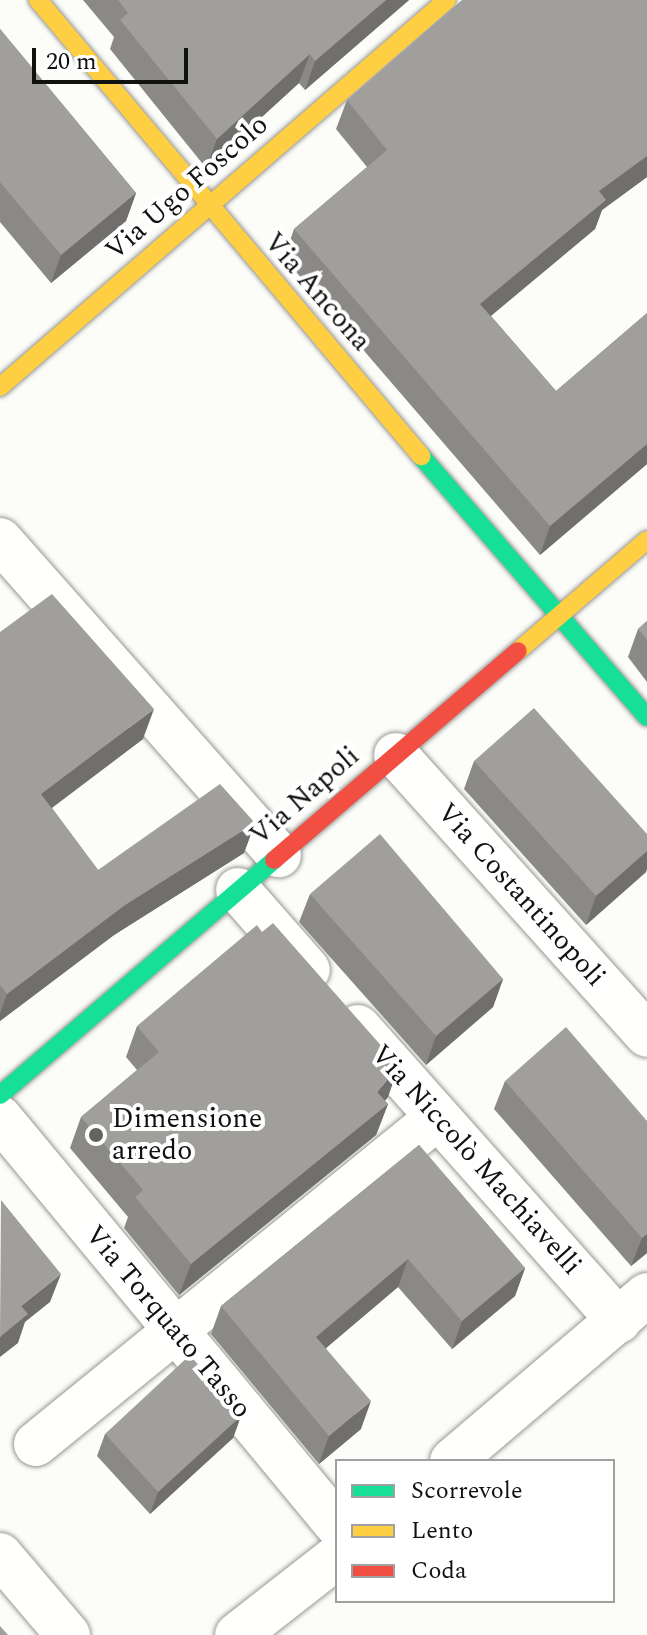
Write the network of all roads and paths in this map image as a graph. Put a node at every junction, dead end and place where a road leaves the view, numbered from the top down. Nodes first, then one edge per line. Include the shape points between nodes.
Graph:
1 (38, 0) edge
2 (447, 0) edge
3 (207, 208) junction
4 (0, 387) edge
5 (0, 540) edge
6 (647, 540) edge
7 (559, 616) junction
8 (647, 717) edge
9 (396, 755) junction
10 (279, 855) junction
11 (238, 890) junction
12 (647, 1035) edge
13 (2, 1096) edge
14 (437, 1118) junction
15 (633, 1308) edge
16 (172, 1329) junction
17 (36, 1444) dead end
18 (454, 1459) edge
19 (335, 1523) edge
20 (0, 1555) edge
21 (335, 1559) edge
22 (68, 1635) edge
23 (237, 1635) edge

1 - 3 street, Via Ancona
2 - 3 street, Via Ugo Foscolo
3 - 4 street, Via Ugo Foscolo
3 - 7 street, Via Ancona
5 - 10 street
6 - 7 street, Via Napoli
7 - 8 street, Via Ancona
7 - 9 street, Via Napoli
9 - 10 street, Via Napoli
9 - 12 street, Via Costantinopoli
10 - 11 street, Via Napoli
11 - 13 street, Via Napoli
11 - 14 street, Via Niccolò Machiavelli
13 - 16 street, Via Torquato Tasso
14 - 15 street, Via Niccolò Machiavelli
14 - 16 street
15 - 18 street
16 - 17 street
16 - 19 street, Via Torquato Tasso
20 - 22 street
21 - 23 street

